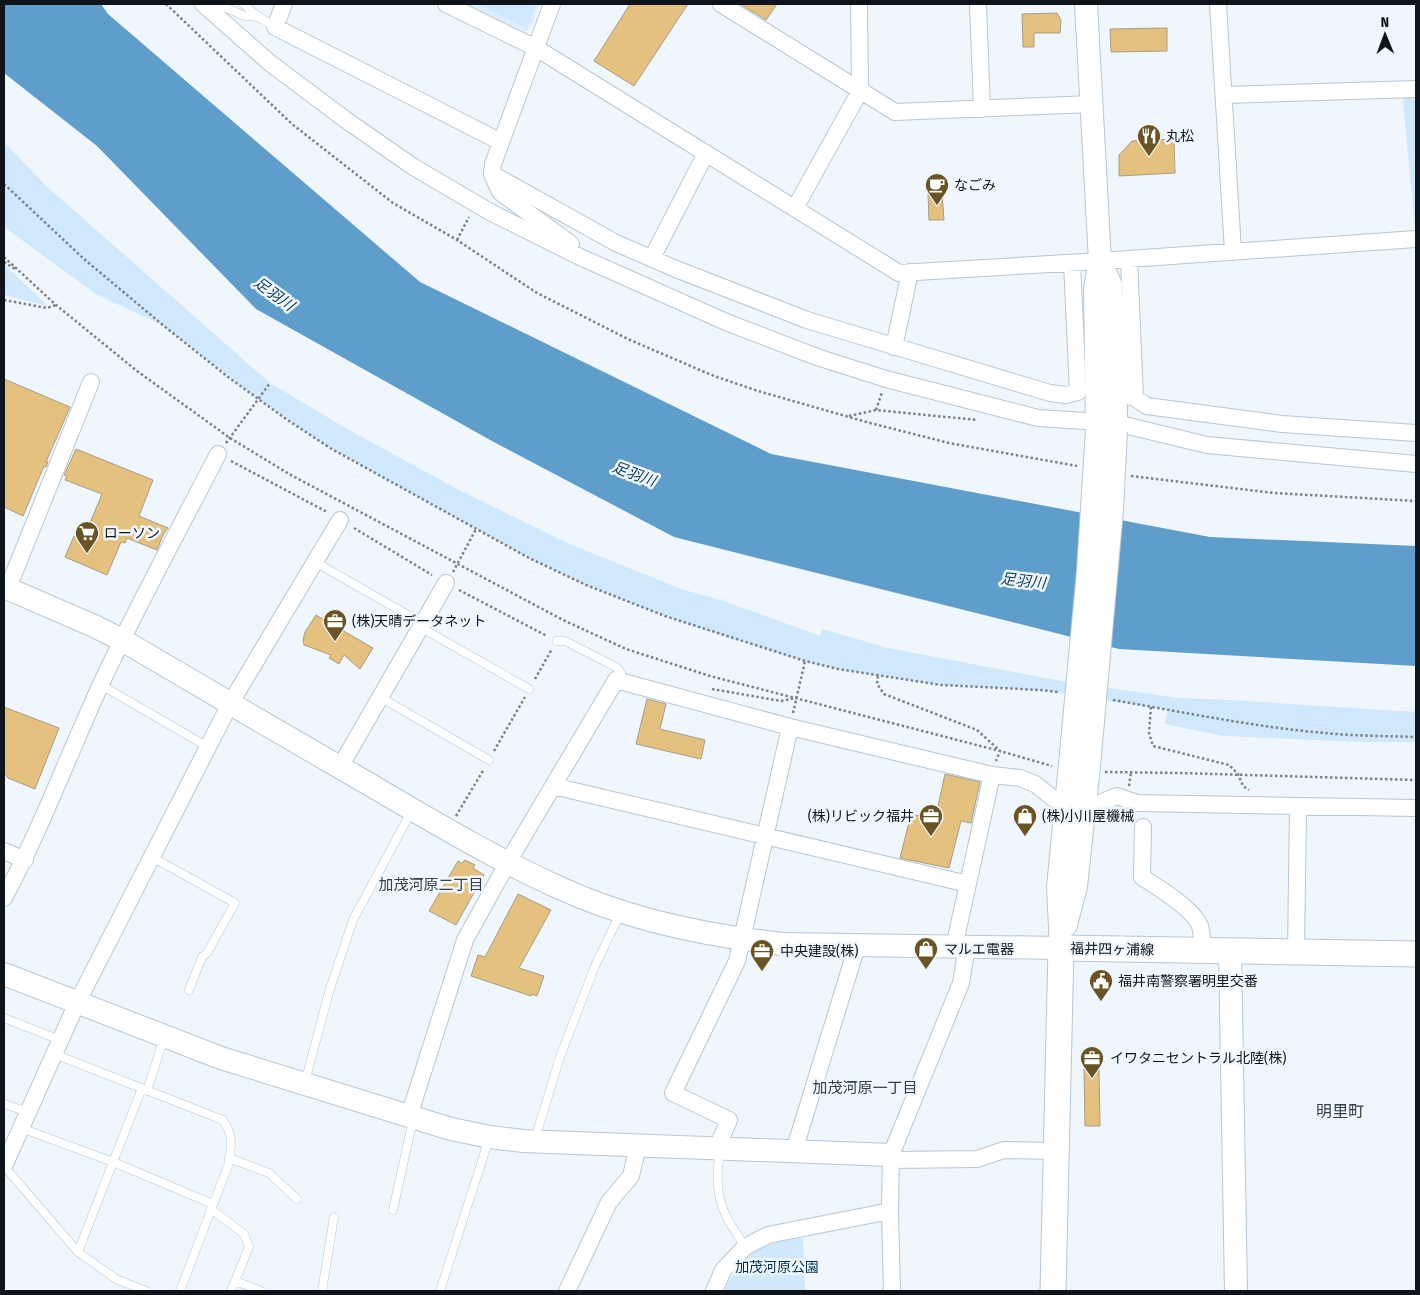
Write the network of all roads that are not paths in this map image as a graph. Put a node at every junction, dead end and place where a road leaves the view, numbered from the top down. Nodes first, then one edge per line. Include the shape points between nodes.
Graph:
1 (203, 4) edge
2 (217, 4) edge
3 (243, 4) edge
4 (284, 4) edge
5 (446, 4) edge
6 (552, 4) edge
7 (721, 4) edge
8 (859, 4) edge
9 (978, 4) edge
10 (1086, 4) edge
11 (1218, 4) edge
12 (259, 17) junction
13 (275, 27) junction
14 (536, 48) junction
15 (1416, 90) edge
16 (860, 91) junction
17 (1224, 95) junction
18 (1092, 104) junction
19 (982, 109) junction
20 (501, 142) junction
21 (706, 153) junction
22 (492, 174) junction
23 (794, 208) junction
24 (1416, 239) edge
25 (1233, 251) junction
26 (578, 256) junction
27 (652, 258) junction
28 (1129, 259) junction
29 (1100, 261) junction
30 (1072, 263) junction
31 (910, 272) junction
32 (894, 347) junction
33 (91, 382) dead end
34 (1107, 426) junction
35 (1416, 433) edge
36 (218, 454) road end
37 (1416, 464) edge
38 (340, 520) road end
39 (315, 562) junction
40 (446, 583) road end
41 (5, 588) edge
42 (421, 625) junction
43 (122, 640) junction
44 (557, 641) road end
45 (616, 680) junction
46 (101, 685) junction
47 (529, 689) road end
48 (380, 697) junction
49 (230, 704) junction
50 (790, 727) junction
51 (208, 747) junction
52 (489, 760) road end
53 (340, 767) junction
54 (992, 775) junction
55 (553, 786) junction
56 (1054, 799) dead end
57 (1100, 803) dead end
58 (1298, 806) junction
59 (1416, 808) edge
60 (412, 809) junction
61 (1143, 827) dead end
62 (765, 836) junction
63 (4, 851) edge
64 (152, 857) junction
65 (25, 860) junction
66 (508, 862) junction
67 (968, 884) junction
68 (4, 898) edge
69 (622, 911) junction
70 (742, 940) junction
71 (857, 946) junction
72 (961, 947) junction
73 (1061, 948) junction
74 (1203, 950) junction
75 (1230, 951) junction
76 (1296, 952) junction
77 (1416, 954) edge
78 (4, 974) edge
79 (189, 990) dead end
80 (77, 1003) junction
81 (4, 1018) edge
82 (165, 1036) junction
83 (57, 1047) junction
84 (305, 1084) junction
85 (144, 1090) junction
86 (4, 1104) edge
87 (28, 1112) junction
88 (411, 1117) junction
89 (21, 1128) junction
90 (490, 1137) junction
91 (534, 1141) junction
92 (638, 1145) junction
93 (718, 1148) junction
94 (1057, 1151) junction
95 (794, 1152) junction
96 (229, 1158) junction
97 (891, 1158) junction
98 (113, 1162) junction
99 (4, 1166) edge
100 (297, 1199) dead end
101 (212, 1207) junction
102 (392, 1210) dead end
103 (890, 1211) junction
104 (334, 1217) dead end
105 (745, 1247) junction
106 (78, 1252) junction
107 (234, 1281) junction
108 (574, 1287) edge
109 (146, 1291) edge
110 (180, 1291) edge
111 (231, 1291) edge
112 (261, 1291) edge
113 (322, 1291) edge
114 (440, 1291) edge
115 (714, 1291) edge
116 (892, 1291) edge
117 (1053, 1291) edge
118 (1236, 1291) edge

1 - 26 street via 270,63 412,166 490,212
2 - 12 lane via 245,16
3 - 12 lane
4 - 13 street
5 - 14 street
6 - 14 street
7 - 16 street
8 - 16 street
9 - 19 street
10 - 18 street
11 - 17 street
12 - 13 lane
13 - 20 street
14 - 20 street
14 - 21 street
15 - 17 street
16 - 19 street via 895,112
16 - 23 street
17 - 25 street
18 - 19 street
18 - 29 street
20 - 22 street
21 - 23 street
21 - 27 street
22 - 26 street via 500,192 571,244
22 - 27 street via 616,242
23 - 31 street via 899,273
24 - 25 street
25 - 28 street
26 - 34 street via 726,322 816,357 886,379 1038,418
27 - 32 street via 807,320
28 - 29 street
28 - 35 street via 1133,397 1148,406 1282,424
29 - 30 street
29 - 34 street via 1095,290
30 - 31 street
30 - 32 street via 1078,392 1066,395 1050,393
31 - 32 street
33 - 41 street
34 - 37 street via 1207,445
34 - 73 street, bridge via 1112,510 1078,768 1076,886
36 - 43 street
38 - 39 street
39 - 42 lane
39 - 49 street
40 - 42 street
41 - 43 street
42 - 47 lane
42 - 48 street
43 - 46 street
43 - 49 street
44 - 45 lane via 565,640 616,667 621,673
45 - 50 street
45 - 55 street
46 - 51 lane
46 - 65 street
48 - 52 lane
48 - 53 street
49 - 51 street
49 - 53 street
50 - 54 street
50 - 62 street
51 - 64 street
53 - 60 street
54 - 56 street via 1020,778 1035,784
54 - 67 street
55 - 62 street
55 - 66 street
57 - 58 street via 1117,796 1137,803
58 - 59 street
58 - 76 street
60 - 66 street
60 - 84 lane via 353,920
61 - 74 street via 1142,877 1192,914 1200,925
62 - 67 street
62 - 70 street
63 - 65 street
64 - 79 lane via 235,903 202,957
64 - 80 street
65 - 68 street
66 - 69 street via 560,888
66 - 88 street via 465,940
67 - 72 street
69 - 70 street
69 - 91 lane via 595,966 560,1057
70 - 71 street
70 - 93 street via 737,961 673,1093 729,1120
71 - 72 street
71 - 95 street
72 - 73 street
72 - 97 street via 961,983
73 - 74 main road, 福井四ヶ浦線
73 - 94 main road, 福井四ヶ浦線
74 - 75 main road, 福井四ヶ浦線
75 - 76 main road, 福井四ヶ浦線
75 - 118 street
76 - 77 main road, 福井四ヶ浦線
78 - 80 street
80 - 82 street
80 - 83 street
81 - 83 lane
82 - 84 street via 221,1058
82 - 85 lane
83 - 85 lane
83 - 87 street
84 - 88 street
85 - 96 lane via 223,1120 230,1131
85 - 98 lane
86 - 87 lane
87 - 89 street
88 - 90 street
88 - 102 lane
89 - 98 lane
89 - 99 street
90 - 91 street
90 - 114 lane
91 - 92 street
92 - 93 street
92 - 108 street via 631,1176 610,1202
93 - 95 street
93 - 105 lane via 719,1194 726,1216
94 - 97 street via 1004,1150 977,1159
94 - 117 main road, 福井四ヶ浦線
95 - 97 street
96 - 100 lane via 269,1173
96 - 101 lane
97 - 103 street
98 - 101 lane
98 - 106 lane
99 - 106 lane
101 - 107 lane via 244,1234 249,1247
101 - 110 lane
103 - 105 street via 768,1235
103 - 116 street
104 - 113 lane
105 - 115 street via 723,1270
106 - 109 lane via 116,1279
107 - 111 lane
107 - 112 lane

